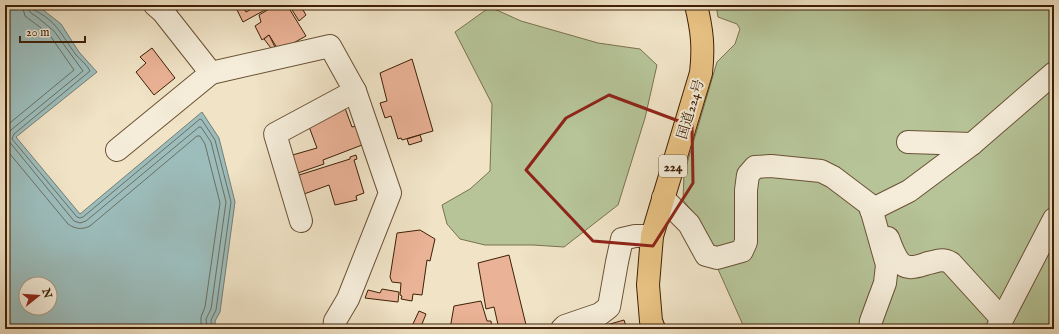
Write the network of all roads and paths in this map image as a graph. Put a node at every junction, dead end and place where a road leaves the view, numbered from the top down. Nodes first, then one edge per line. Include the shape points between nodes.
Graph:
1 (155, 5) edge
2 (696, 5) edge
3 (211, 73) junction
4 (1054, 73) edge
5 (355, 91) junction
6 (908, 142) dead end
7 (972, 144) junction
8 (117, 150) dead end
9 (663, 198) junction
10 (874, 217) junction
11 (1054, 219) edge
12 (302, 221) dead end
13 (652, 236) junction
14 (1000, 324) edge
15 (334, 329) edge
16 (562, 329) edge
17 (654, 329) edge
18 (870, 329) edge

1 - 3 street
2 - 9 highway, 国道224号 / 224 via 702,28 702,73
3 - 5 street via 330,46
3 - 8 street
4 - 7 street
5 - 12 street via 275,134
5 - 15 street via 390,193 348,299 335,321
6 - 7 street
7 - 10 street
9 - 10 street via 689,224 706,255 718,258 742,251 746,242 746,190 748,175 756,167 821,171 870,204
9 - 13 highway, 国道224号 / 224
10 - 14 street via 903,264 910,268 938,260 951,263
10 - 18 street via 888,265
11 - 14 street
13 - 16 street via 622,239 609,307 600,314
13 - 17 highway, 国道224号 / 224 via 648,285

